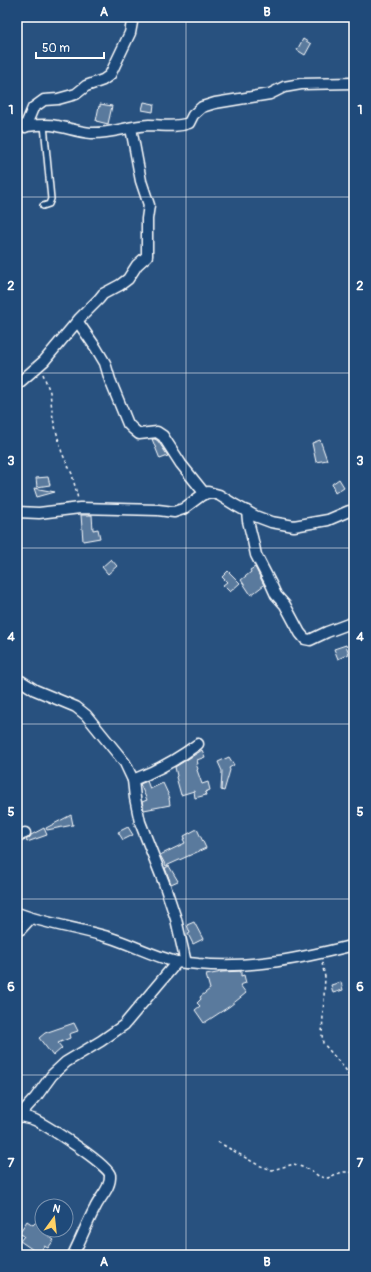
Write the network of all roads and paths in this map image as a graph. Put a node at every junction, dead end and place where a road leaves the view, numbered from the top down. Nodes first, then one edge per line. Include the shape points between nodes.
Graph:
1 (133, 17) edge
2 (354, 83) edge
3 (44, 125) junction
4 (21, 127) edge
5 (131, 128) junction
6 (42, 206) dead end
7 (78, 322) junction
8 (40, 364) junction
9 (17, 384) edge
10 (205, 494) junction
11 (80, 508) junction
12 (247, 511) junction
13 (354, 511) edge
14 (17, 512) edge
15 (354, 622) edge
16 (17, 680) edge
17 (198, 744) dead end
18 (133, 780) junction
19 (17, 913) edge
20 (31, 918) junction
21 (17, 932) edge
22 (354, 945) edge
23 (320, 953) junction
24 (181, 962) junction
25 (354, 1086) edge
26 (19, 1117) edge
27 (218, 1142) dead end
28 (354, 1172) edge
29 (73, 1255) edge

1 - 4 street via 128,37 110,75 86,86 76,94 44,100 33,108
2 - 5 street via 284,86 270,94 202,107 189,123 184,125 147,125
3 - 4 street
3 - 5 street via 56,125 91,133
3 - 6 lane via 51,199 49,204
5 - 7 street via 141,181 149,205 147,256 128,279 103,294
7 - 8 street
7 - 10 street via 105,363 128,424 139,434 157,432 163,436
8 - 9 street
8 - 11 path via 50,392 53,419 62,453 72,474
10 - 11 street via 174,512
10 - 12 street via 208,492 219,495
11 - 14 street via 39,513
12 - 13 street via 271,522 294,526 328,520
12 - 15 street via 256,555 276,595 285,605 305,639 310,640
16 - 18 street via 76,707 86,715 124,763
17 - 18 street via 148,775
18 - 24 street via 140,822 176,919
19 - 20 street
20 - 21 street
20 - 24 street via 109,938
22 - 23 street
23 - 24 street via 233,966
23 - 25 path via 325,977 323,1043 346,1070
24 - 26 street via 124,1024 66,1062 52,1075
26 - 29 street via 35,1120 109,1171 109,1184 95,1206
27 - 28 path via 258,1165 272,1170 294,1164 310,1170 320,1178

